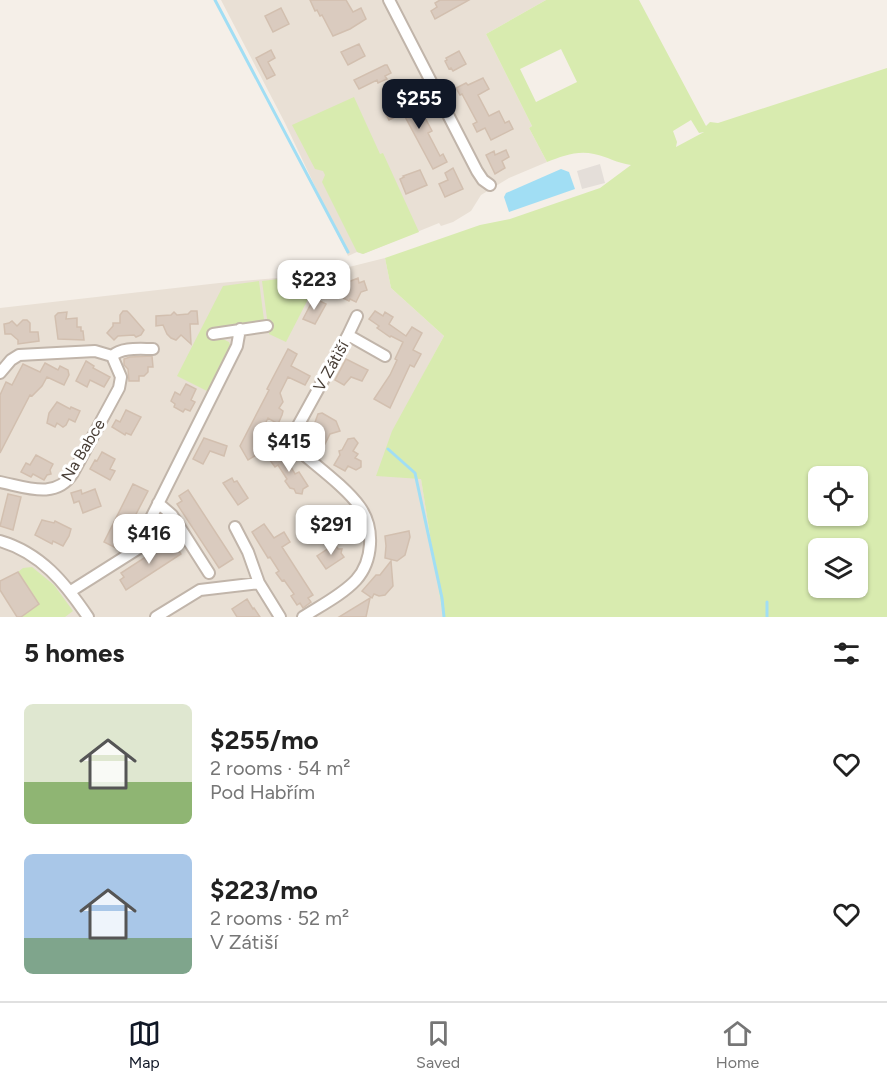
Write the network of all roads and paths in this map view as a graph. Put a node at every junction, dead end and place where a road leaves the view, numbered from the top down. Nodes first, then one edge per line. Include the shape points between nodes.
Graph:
1 (389, 0) edge
2 (490, 184) dead end
3 (357, 315) dead end
4 (267, 326) dead end
5 (240, 329) junction
6 (213, 334) dead end
7 (348, 335) junction
8 (153, 349) dead end
9 (112, 356) junction
10 (385, 356) dead end
11 (0, 373) edge
12 (0, 482) edge
13 (158, 503) junction
14 (177, 524) junction
15 (235, 527) dead end
16 (0, 541) edge
17 (139, 548) junction
18 (209, 573) dead end
19 (259, 583) junction
20 (71, 591) junction
21 (88, 617) edge
22 (156, 617) edge
23 (280, 617) edge
24 (303, 617) edge

1 - 2 street via 477,171
3 - 7 street, V Zátiší
4 - 5 street
5 - 6 street
5 - 13 street via 237,346
7 - 10 street, V Zátiší
7 - 24 street, V Zátiší via 292,441 361,508 368,524 370,548 357,579
8 - 9 street via 123,350
9 - 11 street via 94,351 22,355 11,360
9 - 12 street, Na Babce via 121,377 119,388 69,480 47,490
13 - 14 street
13 - 17 street
14 - 17 street
14 - 18 street
15 - 19 street
16 - 20 street via 39,560
17 - 20 street
19 - 22 street via 200,590
19 - 23 street
20 - 21 street

